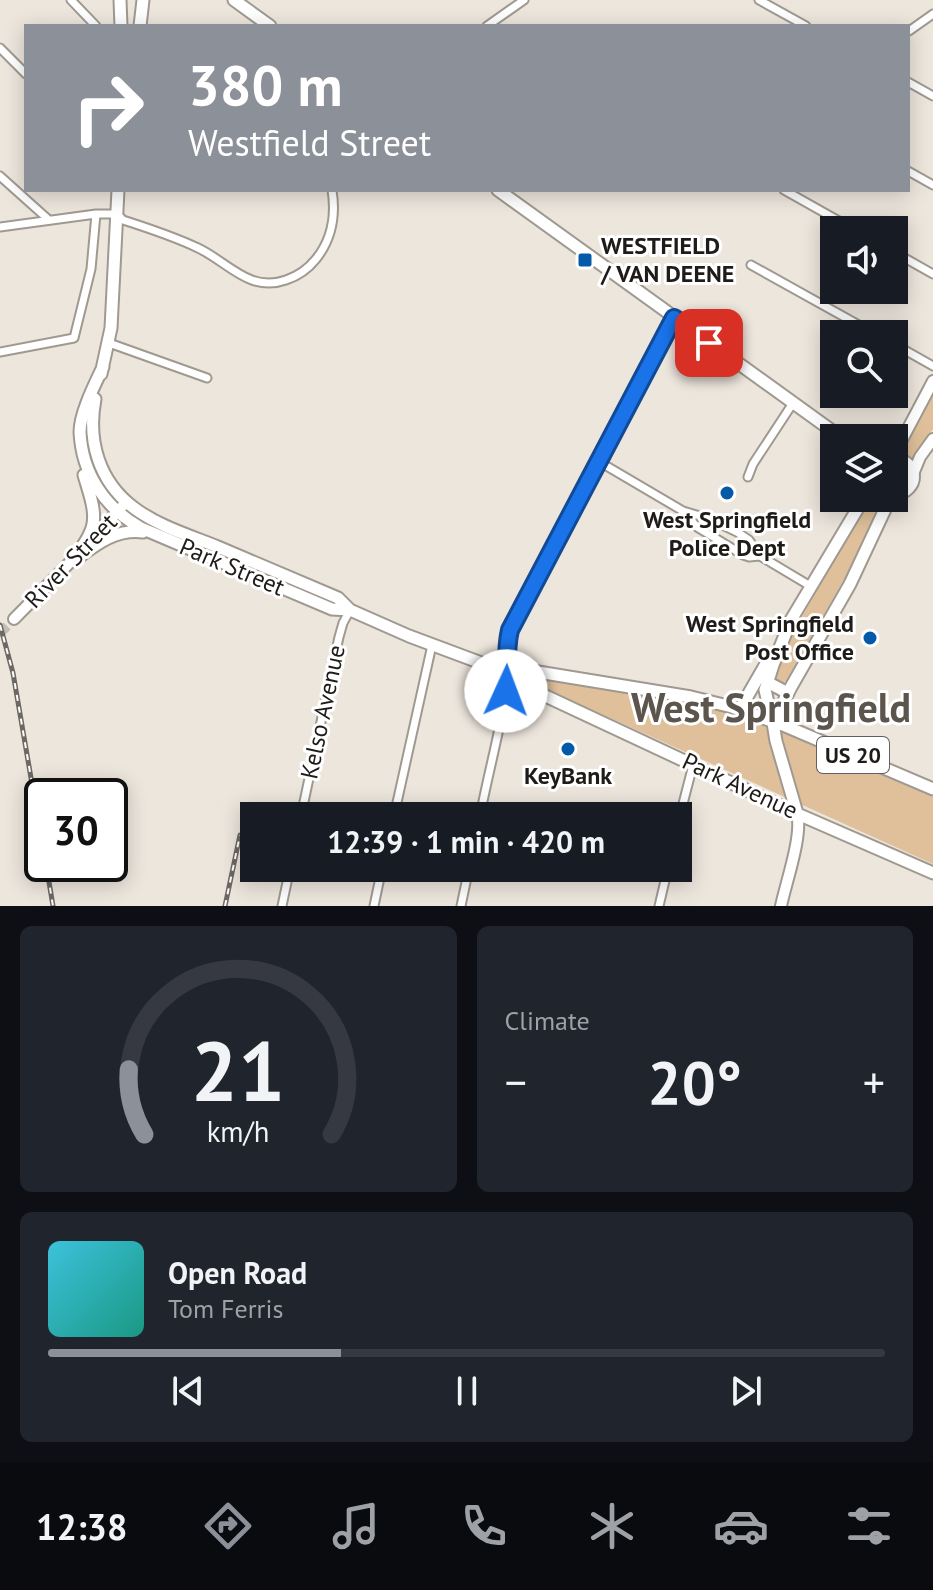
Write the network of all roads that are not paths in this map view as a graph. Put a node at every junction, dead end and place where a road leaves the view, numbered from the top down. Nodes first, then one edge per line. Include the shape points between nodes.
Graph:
1 (71, 0) edge
2 (120, 0) edge
3 (143, 0) edge
4 (234, 0) edge
5 (524, 0) edge
6 (759, 0) edge
7 (933, 14) edge
8 (94, 24) edge
9 (121, 24) edge
10 (140, 24) edge
11 (267, 24) edge
12 (490, 24) edge
13 (802, 24) edge
14 (910, 30) edge
15 (0, 48) edge
16 (24, 72) edge
17 (910, 83) edge
18 (933, 96) edge
19 (910, 172) edge
20 (0, 176) edge
21 (933, 185) edge
22 (118, 192) edge
23 (332, 192) edge
24 (501, 192) edge
25 (788, 192) edge
26 (96, 214) junction
27 (117, 214) junction
28 (830, 216) edge
29 (49, 220) junction
30 (0, 227) edge
31 (908, 260) edge
32 (751, 265) dead end
33 (933, 274) edge
34 (674, 318) junction
35 (850, 320) edge
36 (109, 343) junction
37 (0, 352) edge
38 (908, 352) edge
39 (933, 366) edge
40 (103, 367) junction
41 (207, 378) dead end
42 (933, 381) edge
43 (793, 403) junction
44 (928, 404) edge
45 (822, 424) edge
46 (80, 432) junction
47 (908, 435) edge
48 (933, 439) edge
49 (598, 461) junction
50 (908, 463) edge
51 (913, 474) junction
52 (748, 477) dead end
53 (908, 489) edge
54 (126, 502) junction
55 (683, 511) junction
56 (856, 512) edge
57 (884, 512) edge
58 (118, 513) junction
59 (162, 538) junction
60 (760, 556) junction
61 (72, 561) junction
62 (812, 587) junction
63 (350, 610) junction
64 (14, 619) tunnel mouth
65 (791, 620) junction
66 (432, 645) junction
67 (508, 673) junction
68 (767, 682) junction
69 (788, 693) junction
70 (740, 709) junction
71 (773, 723) junction
72 (693, 765) junction
73 (933, 789) edge
74 (304, 802) edge
75 (397, 802) edge
76 (483, 802) edge
77 (683, 802) edge
78 (797, 813) junction
79 (933, 873) edge
80 (287, 882) edge
81 (379, 882) edge
82 (466, 882) edge
83 (665, 882) edge
84 (282, 906) edge
85 (374, 906) edge
86 (461, 906) edge
87 (659, 906) edge
88 (781, 906) edge

1 - 8 street
2 - 9 main road
3 - 10 main road
4 - 11 main road
5 - 12 street
6 - 13 street
7 - 14 street
15 - 16 street
17 - 18 street
19 - 21 street
20 - 29 street
22 - 27 main road
23 - 27 street via 333,221 321,252 302,273 276,283 249,280 202,250
24 - 34 main road
25 - 28 street
26 - 27 street
26 - 29 street
26 - 37 street via 91,269 74,338
27 - 36 main road
29 - 30 street
31 - 33 street
32 - 35 street
34 - 43 main road
34 - 49 street
36 - 40 main road
36 - 41 street
38 - 39 street
40 - 46 main road
40 - 54 main road via 92,417 93,442 104,474
42 - 44 main road
43 - 45 main road
43 - 52 street
44 - 47 main road
46 - 58 main road via 90,476
46 - 61 main road via 93,522
48 - 51 main road
49 - 55 street
49 - 67 street via 510,630
50 - 51 main road
51 - 53 main road
54 - 58 main road, River Street
54 - 63 main road, Park Street via 162,523 338,598
55 - 60 street via 737,532
55 - 60 street via 697,527 743,555
56 - 62 main road, US 20
57 - 69 main road
58 - 59 main road, Park Street
58 - 61 main road, River Street
59 - 61 main road via 120,533
59 - 63 main road, Park Street via 332,609
60 - 62 street
61 - 64 main road, River Street
62 - 65 main road, US 20
63 - 66 main road, Park Street
63 - 74 street, Kelso Avenue via 339,637
65 - 68 main road, US 20
65 - 70 main road
66 - 67 main road, Park Street
66 - 75 street
67 - 70 main road, Park Street via 526,670
67 - 72 main road, Park Avenue via 522,685
67 - 76 street
68 - 69 main road
68 - 71 main road, US 20
69 - 71 main road
70 - 71 main road, Park Street
71 - 73 main road, Park Street / US 20
71 - 78 main road, US 20
72 - 77 street
72 - 78 main road, Park Avenue
78 - 79 main road, Park Avenue
78 - 88 main road via 797,840
80 - 84 street
81 - 85 street
82 - 86 street
83 - 87 street

